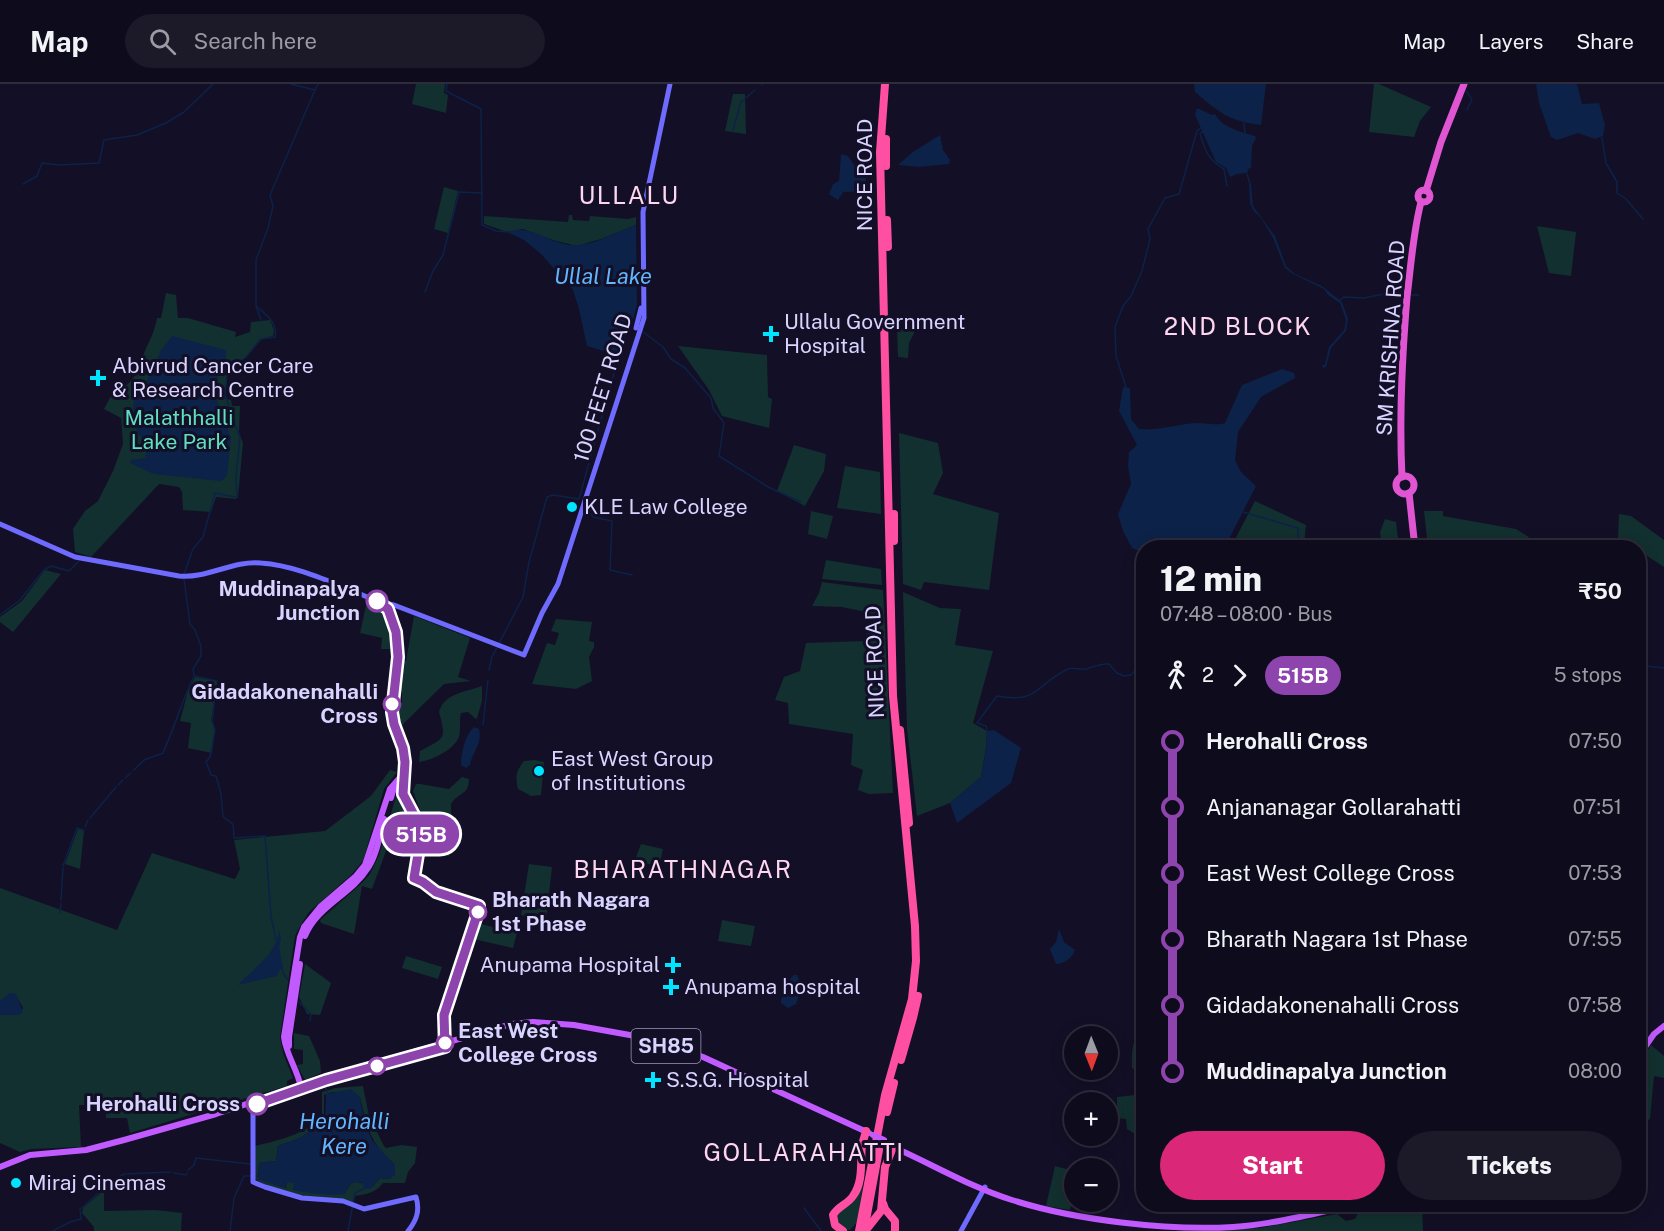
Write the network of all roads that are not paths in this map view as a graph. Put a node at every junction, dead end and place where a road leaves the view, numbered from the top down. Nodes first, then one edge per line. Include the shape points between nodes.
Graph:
1 (669, 84) edge
2 (885, 84) edge
3 (890, 84) edge
4 (1462, 86) edge
5 (1404, 477) junction
6 (1406, 493) junction
7 (0, 524) edge
8 (1413, 540) edge
9 (383, 603) junction
10 (404, 773) junction
11 (403, 783) joint
12 (1664, 1025) edge
13 (1646, 1044) edge
14 (289, 1056) junction
15 (301, 1087) junction
16 (254, 1103) junction
17 (868, 1134) junction
18 (890, 1144) junction
19 (0, 1168) edge
20 (985, 1189) junction
21 (882, 1196) junction
22 (870, 1203) junction
23 (1307, 1212) edge
24 (1317, 1212) edge
25 (861, 1217) junction
26 (408, 1231) edge
27 (838, 1231) edge
28 (843, 1231) edge
29 (848, 1231) edge
30 (859, 1231) edge
31 (865, 1231) edge
32 (895, 1231) edge
33 (961, 1231) edge

1 - 9 main road, 100 FEET ROAD via 641,207 638,329 557,583 523,654
2 - 25 highway, NICE ROAD via 880,152 893,696 916,961 910,1011 885,1095
3 - 22 highway, NICE ROAD via 885,180 897,671 921,962 915,1012 889,1100
4 - 5 highway, SM KRISHNA ROAD via 1425,191 1429,198 1422,202 1418,228 1407,327
5 - 6 highway via 1410,477 1413,483 1413,489
5 - 6 highway via 1396,486 1399,492
6 - 8 highway
7 - 9 main road via 75,557 192,577 254,562 286,567
9 - 10 main road via 396,632 398,657 392,712 403,748
10 - 11 main road
10 - 14 main road via 390,789 365,865 304,927 284,1037
11 - 14 main road via 392,794 369,867 316,916 308,929 288,1037
12 - 13 main road
14 - 15 main road
15 - 16 main road, SH85
15 - 17 main road, SH85 via 511,1024 557,1023 652,1039 685,1049
16 - 19 main road, SH85 via 96,1148 30,1155
16 - 26 main road via 255,1183 302,1198 338,1200 366,1209 416,1197 418,1214
17 - 18 main road, SH85, bridge
17 - 27 highway via 860,1145 855,1190 831,1215
17 - 28 highway via 862,1145 857,1190 834,1215 835,1225
18 - 20 main road, SH85
18 - 21 highway
18 - 22 highway via 882,1168 877,1211 872,1210
20 - 23 main road, SH85 via 1062,1210 1179,1225 1232,1225
20 - 24 main road, SH85 via 1061,1212 1179,1227 1233,1227
20 - 33 main road
21 - 31 highway via 881,1211
21 - 32 highway via 885,1209 895,1221
22 - 31 highway, NICE ROAD
25 - 29 highway
25 - 30 highway, NICE ROAD

